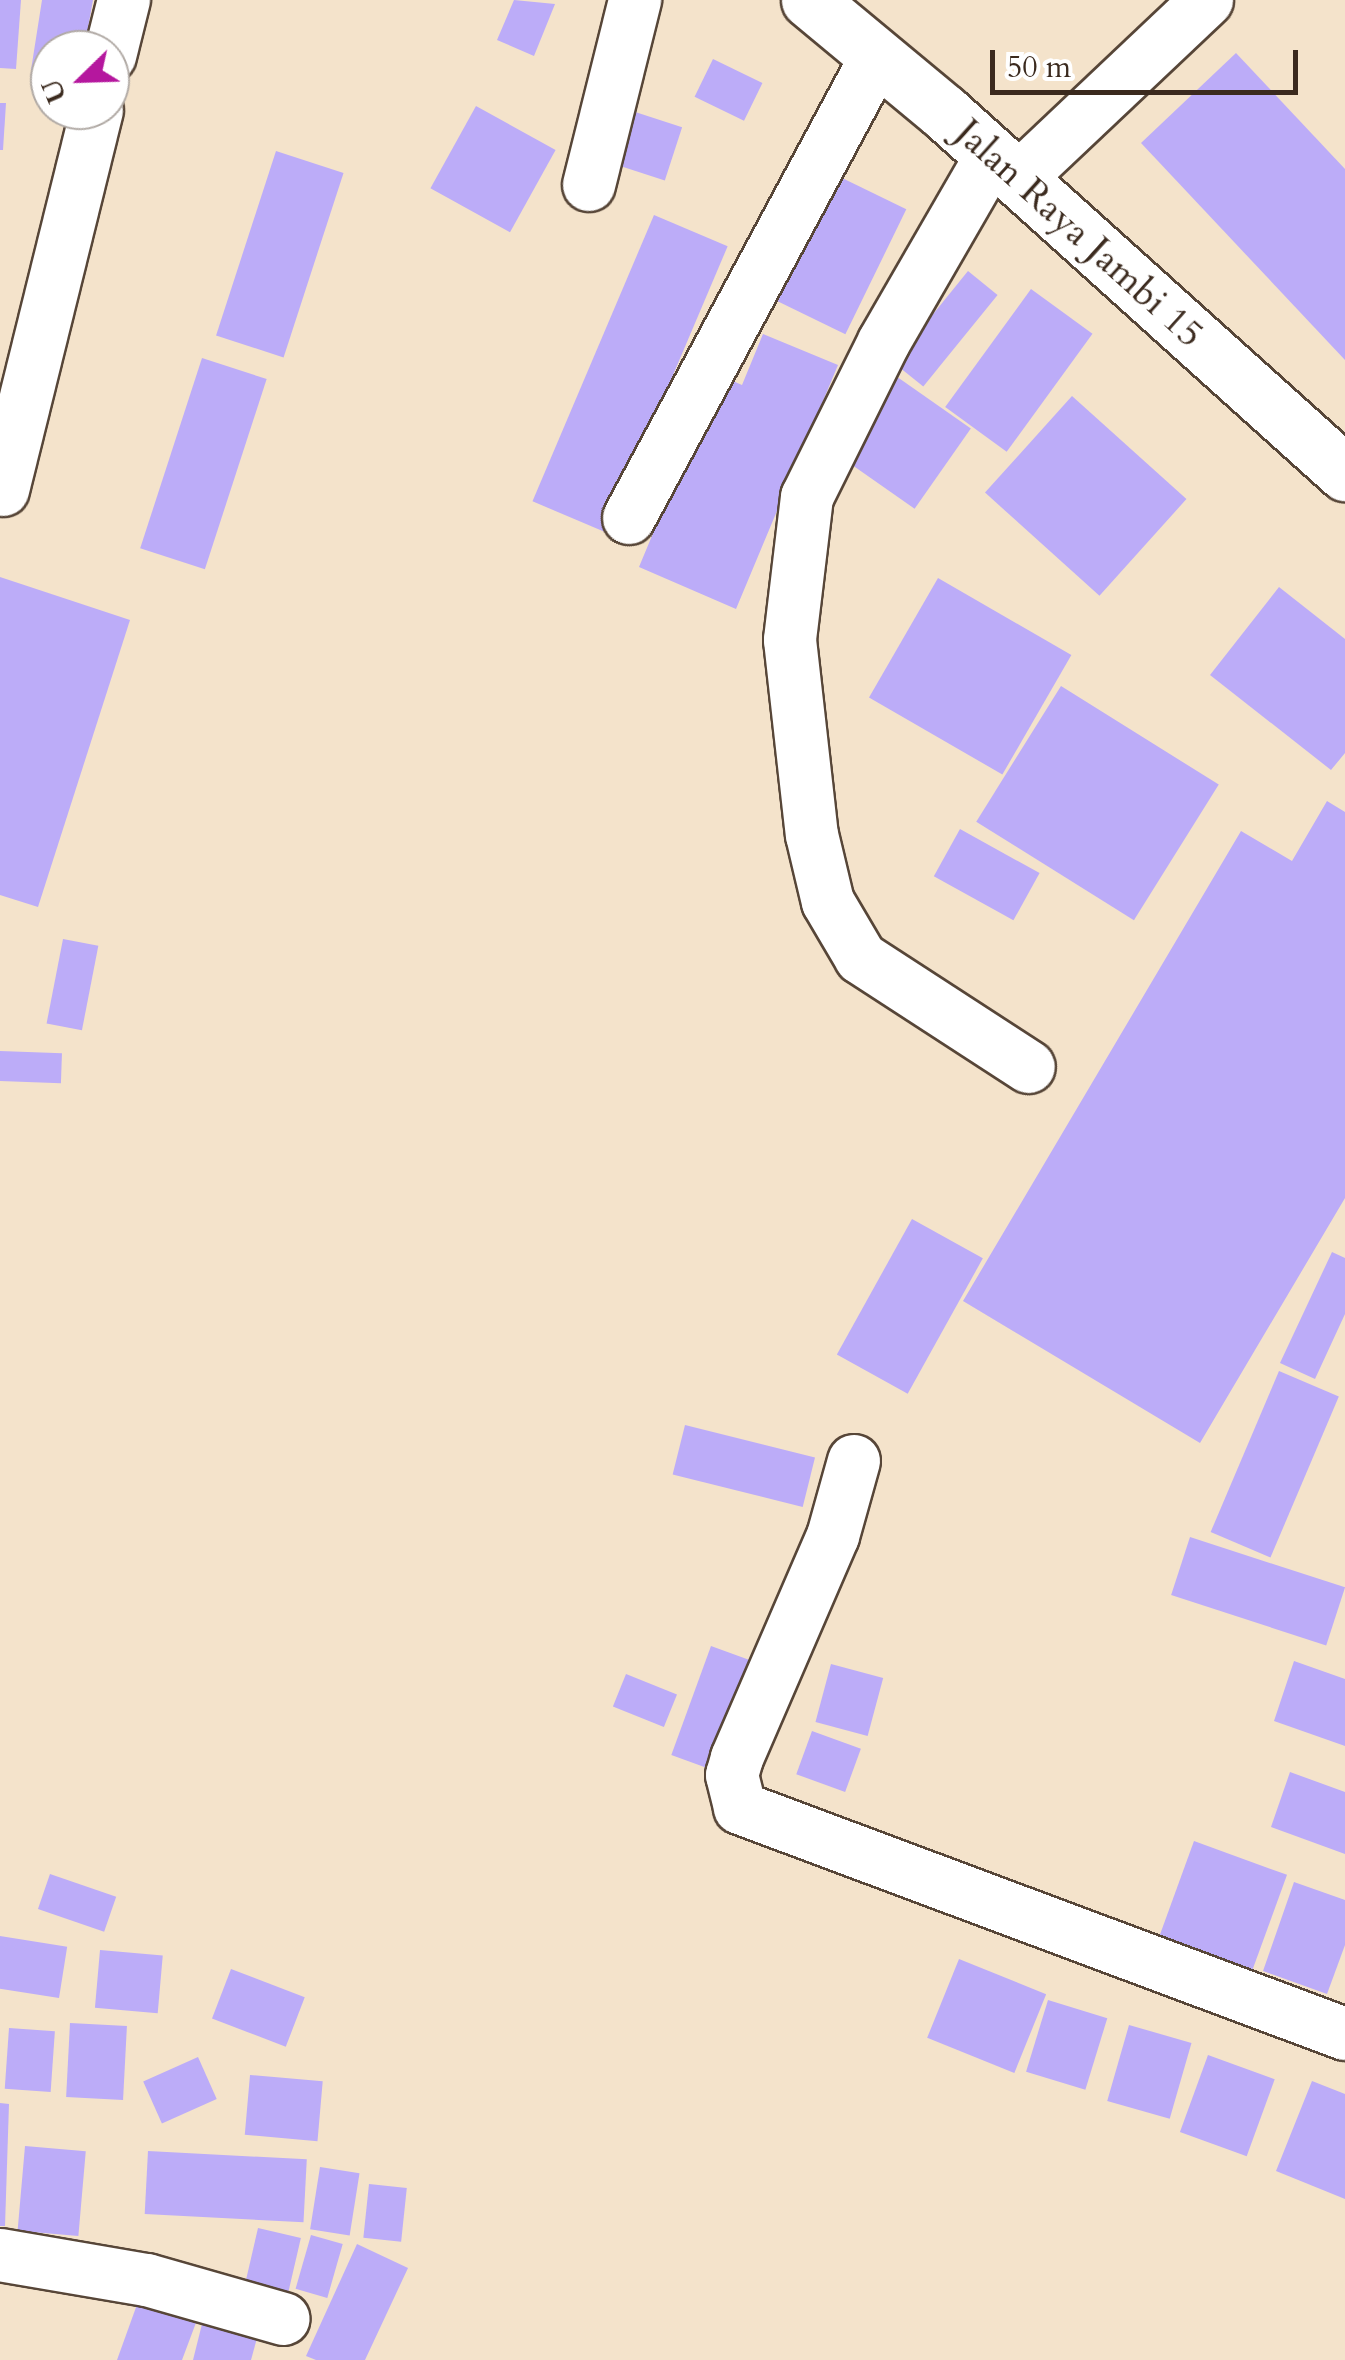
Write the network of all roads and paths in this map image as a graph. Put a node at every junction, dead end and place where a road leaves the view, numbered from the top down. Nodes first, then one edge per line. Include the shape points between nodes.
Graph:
1 (124, 0) edge
2 (635, 0) edge
3 (809, 0) edge
4 (1207, 0) edge
5 (116, 30) edge
6 (877, 56) junction
7 (91, 130) edge
8 (1005, 167) junction
9 (589, 186) dead end
10 (1345, 472) edge
11 (3, 490) dead end
12 (629, 518) dead end
13 (1029, 1066) dead end
14 (854, 1461) dead end
15 (1345, 2034) edge
16 (0, 2255) edge
17 (284, 2319) dead end

1 - 5 street
2 - 9 street
3 - 6 highway, Jalan Raya Jambi 15
4 - 8 street
6 - 8 highway, Jalan Raya Jambi 15
6 - 12 street
7 - 11 street
8 - 10 highway, Jalan Raya Jambi 15
8 - 13 street via 884,342 807,497 790,640 812,835 828,902 862,958
14 - 15 street via 833,1536 737,1758 732,1775 740,1808
16 - 17 street via 147,2280

